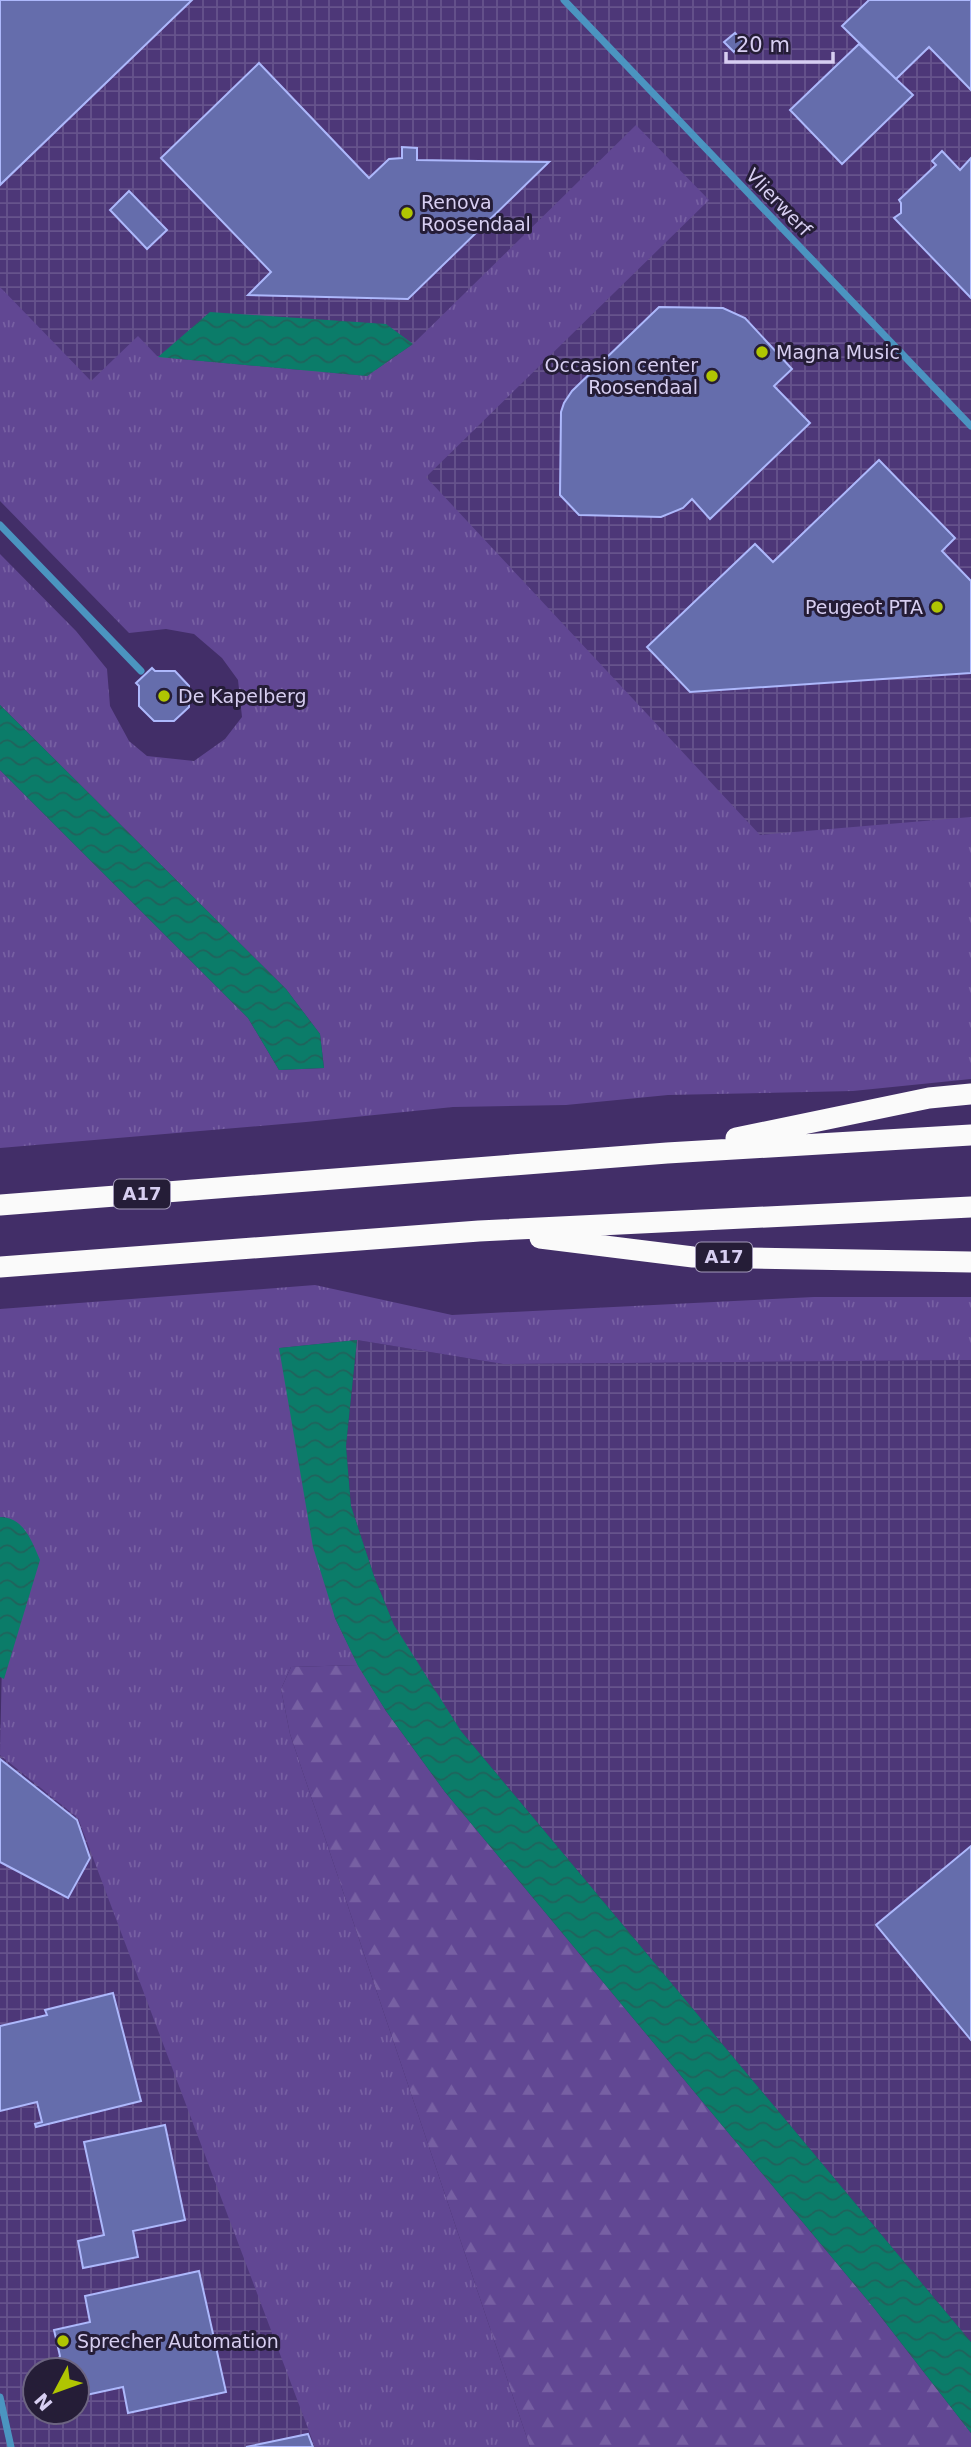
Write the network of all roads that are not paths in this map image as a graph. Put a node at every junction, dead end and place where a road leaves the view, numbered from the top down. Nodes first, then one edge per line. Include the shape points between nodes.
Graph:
1 (564, 0) edge
2 (971, 426) edge
3 (0, 526) edge
4 (141, 671) dead end
5 (971, 1094) edge
6 (971, 1135) edge
7 (667, 1153) junction
8 (0, 1205) edge
9 (971, 1207) edge
10 (479, 1231) junction
11 (971, 1262) edge
12 (0, 1267) edge
13 (0, 2397) edge
14 (11, 2447) edge

1 - 2 street, Vlierwerf
3 - 4 street
5 - 7 highway, A17 via 929,1098
6 - 7 highway, A17
7 - 8 highway, A17
9 - 10 highway, A17
10 - 11 highway, A17 via 693,1257
10 - 12 highway, A17
13 - 14 street

